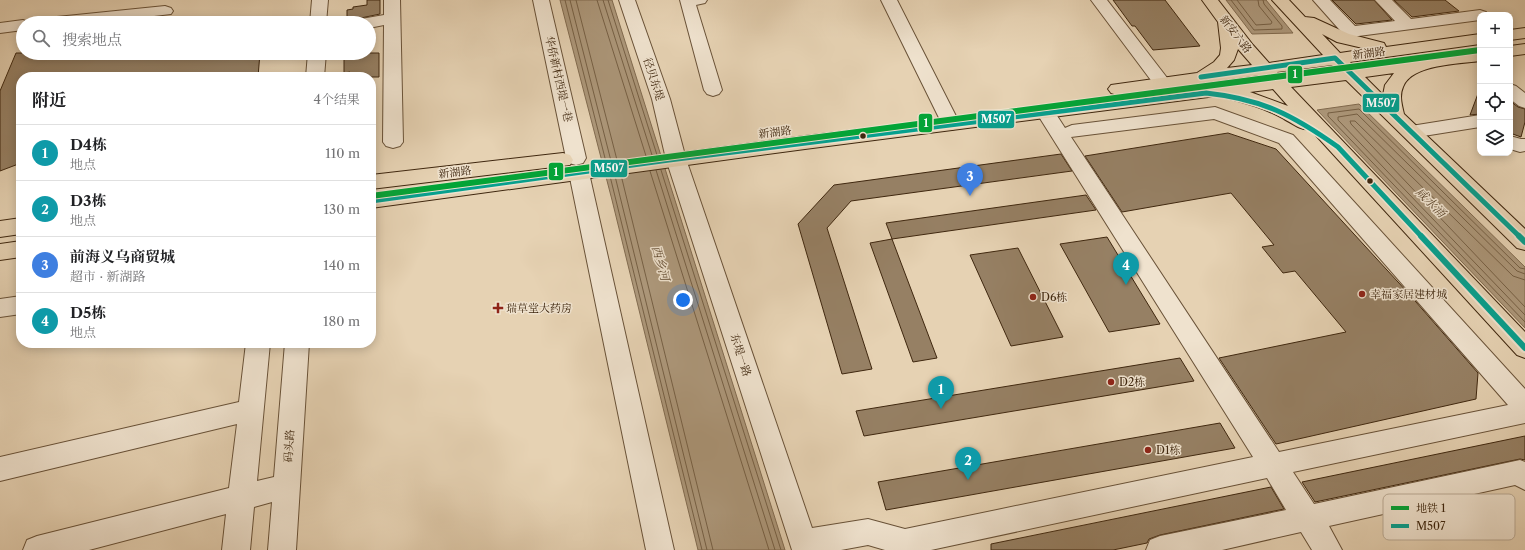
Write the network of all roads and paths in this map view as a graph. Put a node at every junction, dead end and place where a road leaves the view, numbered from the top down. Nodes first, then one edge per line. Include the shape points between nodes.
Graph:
1 (320, 0) edge
2 (392, 0) edge
3 (541, 0) edge
4 (627, 0) edge
5 (889, 0) edge
6 (1098, 0) edge
7 (1210, 0) edge
8 (1321, 0) edge
9 (1383, 0) edge
10 (1467, 0) edge
11 (692, 1) edge
12 (1283, 3) edge
13 (165, 11) dead end
14 (1481, 12) edge
15 (114, 16) edge
16 (319, 16) edge
17 (1477, 16) edge
18 (392, 19) junction
19 (376, 22) edge
20 (1226, 22) junction
21 (1408, 25) junction
22 (16, 27) edge
23 (0, 28) edge
24 (1514, 38) edge
25 (1477, 39) edge
26 (1401, 49) junction
27 (1525, 49) edge
28 (1477, 56) edge
29 (1335, 58) junction
30 (316, 60) edge
31 (1419, 64) junction
32 (1263, 68) junction
33 (315, 72) edge
34 (1351, 74) junction
35 (1162, 83) junction
36 (1278, 83) junction
37 (1202, 85) junction
38 (713, 90) dead end
39 (1513, 92) edge
40 (1182, 96) junction
41 (1525, 102) edge
42 (1045, 112) junction
43 (1198, 115) junction
44 (1395, 116) junction
45 (948, 117) junction
46 (1477, 122) edge
47 (1462, 125) junction
48 (1477, 131) edge
49 (1072, 132) dead end
50 (1411, 132) junction
51 (393, 142) dead end
52 (1513, 143) edge
53 (1525, 145) edge
54 (1338, 147) junction
55 (670, 153) junction
56 (584, 165) junction
57 (376, 182) edge
58 (376, 200) edge
59 (16, 227) edge
60 (0, 229) edge
61 (1525, 242) edge
62 (16, 250) edge
63 (0, 252) edge
64 (16, 306) edge
65 (0, 308) edge
66 (257, 348) edge
67 (297, 348) edge
68 (1525, 348) edge
69 (1525, 406) edge
70 (251, 410) junction
71 (1525, 412) edge
72 (1273, 464) junction
73 (0, 469) edge
74 (1525, 478) edge
75 (286, 486) junction
76 (1419, 494) edge
77 (242, 497) junction
78 (1383, 502) edge
79 (1308, 518) junction
80 (906, 546) edge
81 (805, 547) edge
82 (37, 550) edge
83 (236, 550) edge
84 (282, 550) edge
85 (660, 550) edge
86 (1160, 550) edge
87 (1328, 550) edge

1 - 16 street
2 - 18 street
3 - 56 street, 华侨新村西堤一巷
4 - 55 street, 径贝东堤 via 661,99
5 - 45 street
6 - 35 street
7 - 20 main road, 新安六路
8 - 21 street via 1351,32
9 - 21 street
10 - 14 street
11 - 38 street
12 - 26 main road via 1318,27 1343,38 1368,45
12 - 29 main road
13 - 15 street
17 - 21 street
18 - 19 street
18 - 51 street
20 - 32 main road, 新安六路
20 - 37 main road via 1230,43 1228,57
22 - 23 street
24 - 27 main road
25 - 26 main road, 新湖路
26 - 29 main road, 新湖路
28 - 31 main road, 新湖路
29 - 32 main road, 新湖路
29 - 34 main road
30 - 33 street
31 - 34 main road, 新湖路
31 - 44 main road via 1399,77 1394,84 1391,103
32 - 36 main road, 新安六路
32 - 37 main road, 新湖路
34 - 36 main road, 新湖路
34 - 44 main road
35 - 37 main road, 新湖路
35 - 45 main road, 新湖路
36 - 37 main road, 新湖路
36 - 54 main road, 新安六路
37 - 40 main road, 新湖路
37 - 54 main road via 1278,108 1311,127
39 - 41 street
40 - 42 main road, 新湖路
40 - 43 street
42 - 45 main road, 新湖路
42 - 72 street
43 - 49 street
43 - 69 street via 1215,113 1286,140
44 - 50 main road
45 - 55 main road, 新湖路
46 - 47 street
47 - 48 street
47 - 50 street
50 - 61 main road
52 - 53 street
54 - 68 main road, 新安六路
55 - 56 main road, 新湖路
55 - 81 street, 东堤一路
56 - 57 main road, 新湖路
56 - 58 main road, 新湖路
56 - 85 street, 华侨新村西堤一巷
59 - 60 main road
62 - 63 main road
64 - 65 street
66 - 70 street
67 - 75 street, 码头路
70 - 73 street
70 - 77 street
71 - 72 street
72 - 79 street
72 - 80 street
74 - 76 street via 1520,472
75 - 77 street
75 - 84 street, 码头路
77 - 82 street
77 - 83 street
78 - 79 street
79 - 86 street
79 - 87 street
80 - 81 street via 868,532

